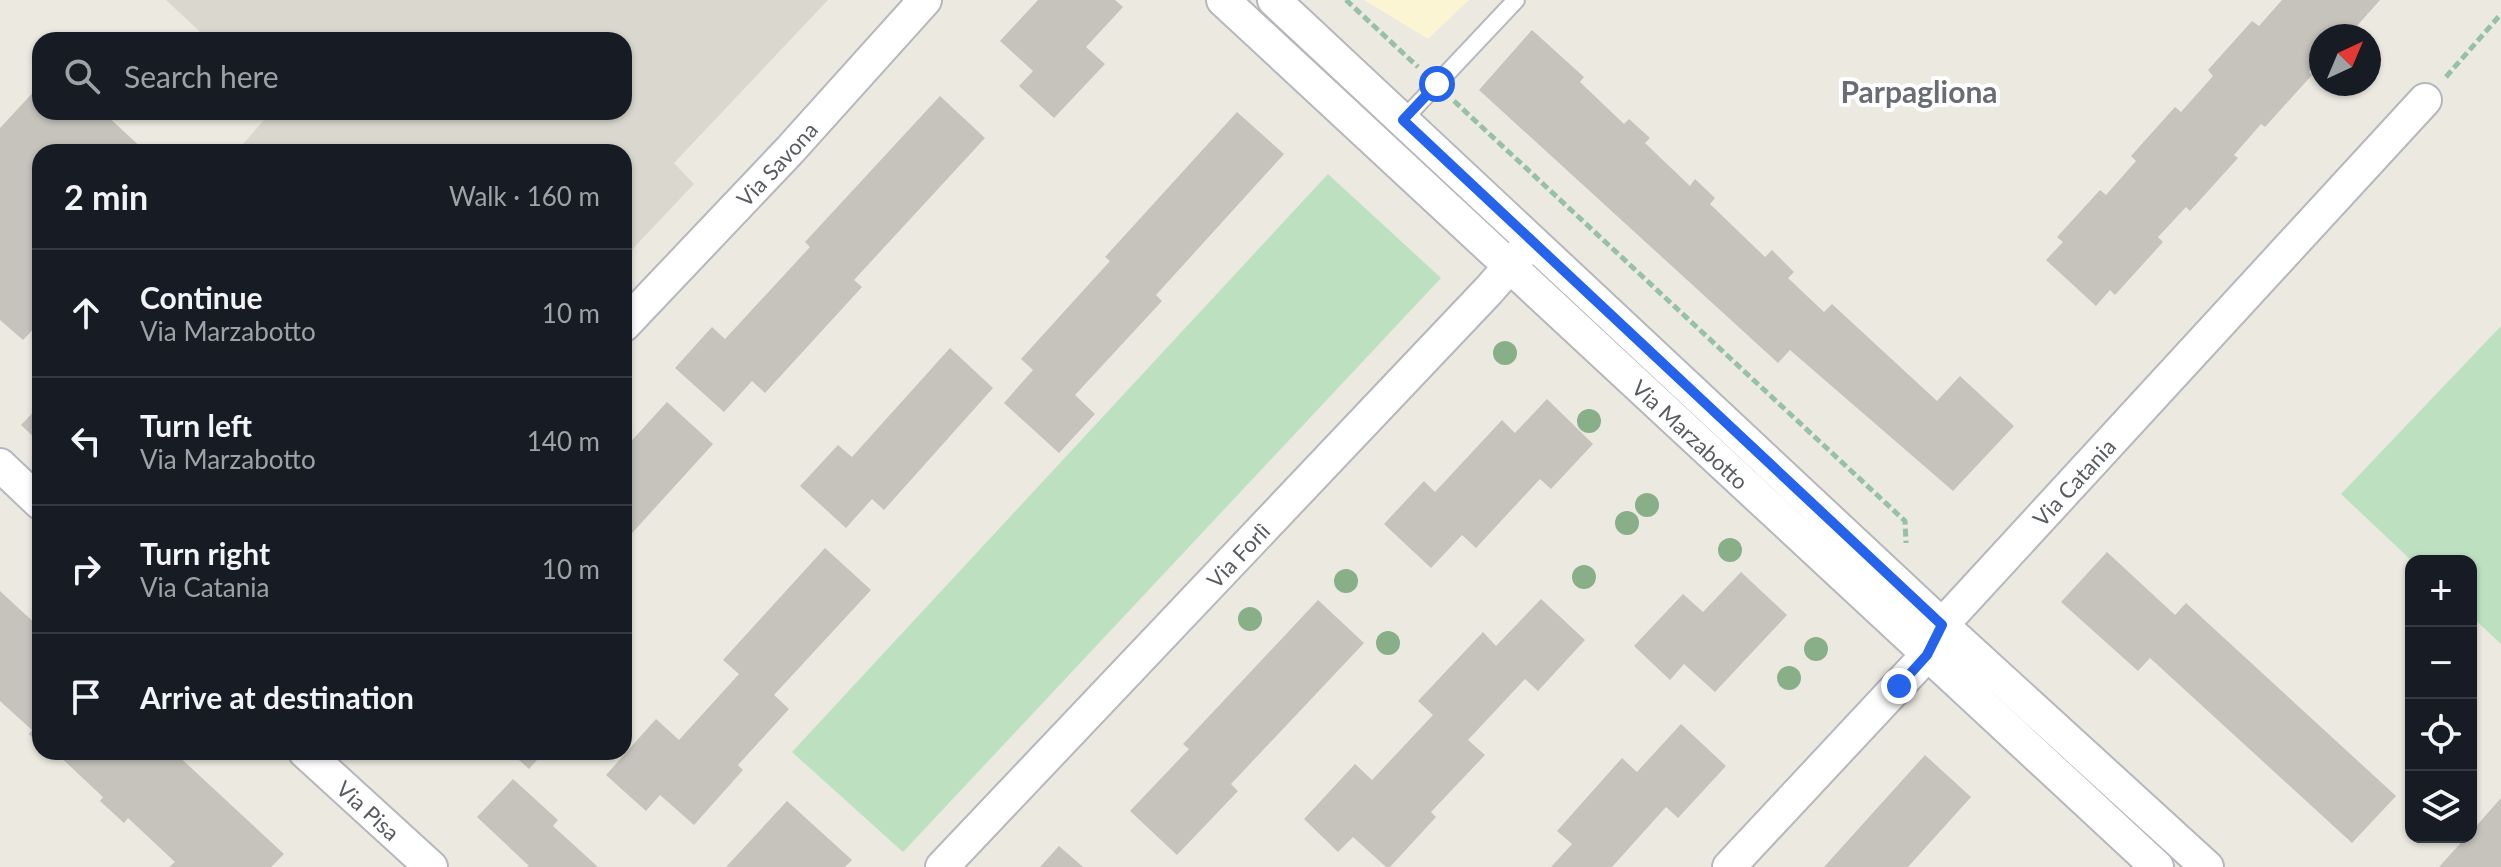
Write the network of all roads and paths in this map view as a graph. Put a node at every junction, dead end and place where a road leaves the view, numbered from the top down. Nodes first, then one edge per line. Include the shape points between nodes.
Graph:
1 (925, 0) edge
2 (1223, 0) edge
3 (1274, 0) edge
4 (1346, 0) edge
5 (1516, 0) edge
6 (2501, 14) edge
7 (1418, 66) dead end
8 (2425, 100) joint
9 (1459, 105) dead end
10 (1403, 120) junction
11 (1534, 241) junction
12 (1509, 265) junction
13 (632, 317) edge
14 (0, 465) edge
15 (32, 495) edge
16 (1906, 556) dead end
17 (1942, 625) junction
18 (1927, 655) junction
19 (314, 760) edge
20 (431, 867) edge
21 (942, 867) edge
22 (1729, 867) edge
23 (2157, 867) edge
24 (2207, 867) edge

1 - 13 street, Via Savona
2 - 12 street, Via Marzabotto
3 - 10 street, Via Marzabotto
4 - 7 path
5 - 10 lane
6 - 8 path
8 - 17 street, Via Catania
9 - 16 path via 1905,521
10 - 11 street, Via Marzabotto
11 - 12 street, Via Forlì
11 - 17 street, Via Marzabotto
12 - 18 street, Via Marzabotto
12 - 21 street, Via Forlì
14 - 15 street
17 - 18 street, Via Catania
17 - 24 street, Via Marzabotto
18 - 22 street, Via Catania
18 - 23 street, Via Marzabotto
19 - 20 street, Via Pisa

